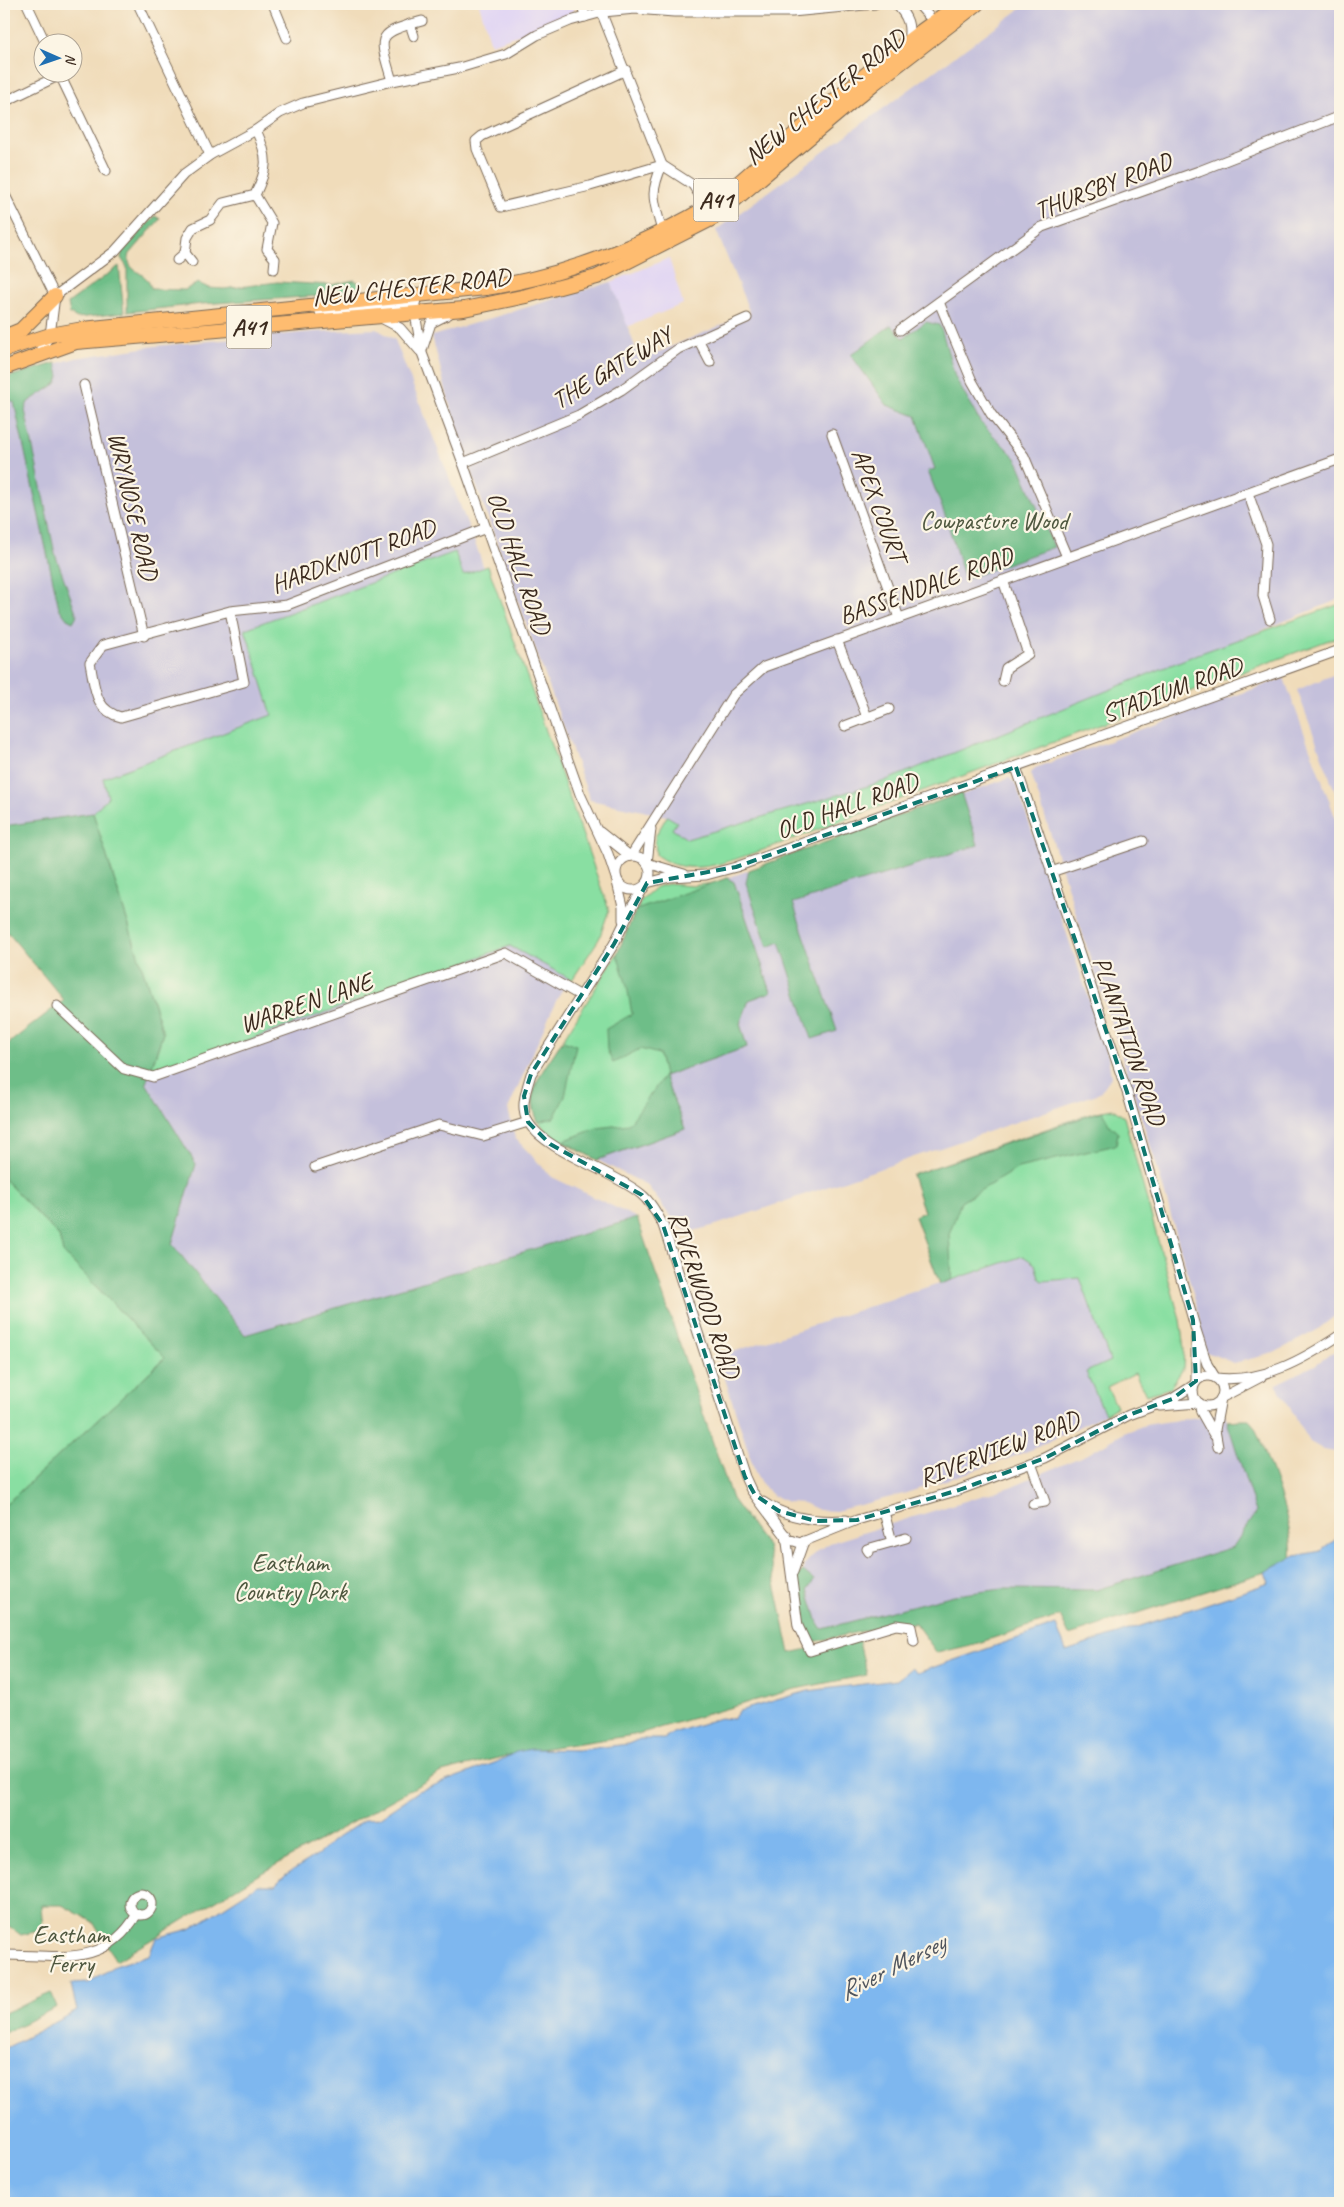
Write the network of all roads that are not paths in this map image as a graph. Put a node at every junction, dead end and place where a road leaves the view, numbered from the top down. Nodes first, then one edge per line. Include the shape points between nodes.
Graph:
1 (27, 4) edge
2 (138, 4) edge
3 (273, 4) edge
4 (582, 4) edge
5 (876, 4) edge
6 (896, 4) edge
7 (918, 4) edge
8 (960, 4) edge
9 (977, 4) edge
10 (601, 8) edge
11 (584, 17) junction
12 (422, 21) dead end
13 (934, 22) junction
14 (410, 24) junction
15 (40, 32) edge
16 (414, 36) dead end
17 (287, 38) dead end
18 (908, 42) junction
19 (626, 70) junction
20 (392, 81) junction
21 (43, 82) edge
22 (63, 82) edge
23 (4, 102) edge
24 (1340, 116) edge
25 (256, 130) junction
26 (210, 155) junction
27 (662, 165) junction
28 (106, 171) dead end
29 (4, 193) edge
30 (255, 195) junction
31 (707, 207) junction
32 (662, 231) junction
33 (184, 253) junction
34 (284, 255) dead end
35 (274, 259) junction
36 (177, 260) dead end
37 (192, 262) dead end
38 (274, 269) dead end
39 (420, 295) junction
40 (54, 296) junction
41 (939, 302) junction
42 (464, 309) junction
43 (415, 313) junction
44 (377, 316) junction
45 (200, 317) junction
46 (747, 318) dead end
47 (30, 320) junction
48 (900, 330) dead end
49 (50, 335) junction
50 (4, 336) edge
51 (698, 339) junction
52 (76, 342) junction
53 (4, 350) edge
54 (422, 353) junction
55 (37, 356) junction
56 (710, 362) dead end
57 (4, 368) edge
58 (84, 385) dead end
59 (832, 434) dead end
60 (1340, 459) edge
61 (463, 463) junction
62 (1248, 493) junction
63 (486, 528) junction
64 (1067, 557) junction
65 (1003, 580) junction
66 (230, 611) junction
67 (899, 618) junction
68 (1270, 619) dead end
69 (144, 636) junction
70 (837, 640) junction
71 (1340, 650) edge
72 (1003, 681) dead end
73 (889, 709) dead end
74 (867, 717) junction
75 (845, 726) dead end
76 (1016, 767) junction
77 (594, 824) junction
78 (652, 824) junction
79 (1143, 841) dead end
80 (630, 856) junction
81 (647, 863) junction
82 (1052, 872) junction
83 (689, 876) junction
84 (617, 879) junction
85 (647, 884) junction
86 (622, 926) junction
87 (581, 996) junction
88 (57, 1006) dead end
89 (528, 1122) junction
90 (315, 1167) dead end
91 (1196, 1330) junction
92 (1340, 1335) edge
93 (1270, 1372) junction
94 (1215, 1378) junction
95 (1195, 1383) junction
96 (1221, 1398) junction
97 (1198, 1403) junction
98 (1153, 1407) junction
99 (1031, 1463) junction
100 (755, 1495) junction
101 (1033, 1504) dead end
102 (884, 1512) junction
103 (800, 1518) junction
104 (857, 1520) junction
105 (786, 1535) junction
106 (906, 1538) dead end
107 (805, 1541) junction
108 (892, 1542) junction
109 (869, 1552) dead end
110 (791, 1580) junction
111 (914, 1641) dead end
112 (137, 1914) dead end
113 (4, 1955) edge

1 - 15 street
2 - 26 street
3 - 17 street
4 - 11 street
5 - 10 street via 792,12
6 - 18 street via 908,19
7 - 13 street
8 - 13 highway, NEW CHESTER ROAD / A41
9 - 42 highway, NEW CHESTER ROAD / A41 via 872,84 713,218 597,277
10 - 11 street
10 - 19 street
11 - 20 street via 537,35 506,54 459,68
12 - 14 street
13 - 18 highway, NEW CHESTER ROAD / A41
14 - 16 street
14 - 20 street via 389,31 383,39
18 - 31 highway, NEW CHESTER ROAD / A41
19 - 27 street
19 - 27 street via 482,136 476,141 477,149 501,206 590,186
20 - 25 street via 303,103 280,113
21 - 23 street
22 - 28 street
24 - 41 street, THURSBY ROAD via 1042,227
25 - 26 street
25 - 30 street via 267,163
26 - 40 street via 184,174 115,251
27 - 31 street via 693,185
27 - 32 street via 652,195
29 - 40 street
30 - 33 street via 223,203 210,220 193,228
30 - 35 street via 272,223 267,249
31 - 32 highway, NEW CHESTER ROAD / A41
32 - 39 highway, NEW CHESTER ROAD / A41 via 548,275 494,287
33 - 36 street
33 - 37 street
34 - 35 street
35 - 38 street
39 - 43 street via 415,303
39 - 45 highway, NEW CHESTER ROAD / A41
40 - 47 highway
40 - 49 street
41 - 48 street, THURSBY ROAD
41 - 64 street via 972,381 991,414 1024,456
42 - 43 highway, NEW CHESTER ROAD / A41
42 - 54 street via 431,323
43 - 44 highway, NEW CHESTER ROAD / A41
43 - 45 street via 409,307 399,305
43 - 54 street, OLD HALL ROAD
44 - 52 highway, NEW CHESTER ROAD / A41
44 - 54 street via 400,328
45 - 49 highway, NEW CHESTER ROAD / A41
46 - 51 street, THE GATEWAY
47 - 49 highway
47 - 50 highway via 21,330
49 - 52 highway
49 - 53 highway, NEW CHESTER ROAD / A41
49 - 55 street
51 - 56 street, THE GATEWAY
51 - 61 street, THE GATEWAY via 662,359 621,390 579,415
52 - 55 highway, NEW CHESTER ROAD / A41
54 - 61 street, OLD HALL ROAD
55 - 57 highway, NEW CHESTER ROAD / A41
58 - 69 street, WRYNOSE ROAD
59 - 67 street, APEX COURT
60 - 62 street, BASSENDALE ROAD
61 - 63 street, OLD HALL ROAD
62 - 64 street, BASSENDALE ROAD
62 - 68 street via 1266,544 1263,596
63 - 66 street, HARDKNOTT ROAD via 287,605
63 - 77 street, OLD HALL ROAD via 553,722
64 - 65 street, BASSENDALE ROAD
65 - 67 street, BASSENDALE ROAD
65 - 72 street via 1028,654 1006,668
66 - 69 street, HARDKNOTT ROAD
66 - 69 street, HARDKNOTT ROAD via 244,682 121,717 109,714 98,701 90,663 104,645
67 - 70 street, BASSENDALE ROAD
70 - 74 street
70 - 78 street, BASSENDALE ROAD via 764,667 733,695
71 - 76 street, STADIUM ROAD
73 - 74 street
74 - 75 street
76 - 82 street, PLANTATION ROAD
76 - 83 street, OLD HALL ROAD via 736,867
77 - 80 street, OLD HALL ROAD
77 - 84 street, OLD HALL ROAD
78 - 80 street, BASSENDALE ROAD
78 - 81 street, BASSENDALE ROAD
79 - 82 street
80 - 81 street via 640,857
80 - 84 street via 620,862
81 - 83 street, OLD HALL ROAD
81 - 85 street via 650,873
82 - 91 street, PLANTATION ROAD via 1127,1092
83 - 85 street, OLD HALL ROAD via 662,878
84 - 85 street via 620,885 630,890
84 - 86 street via 623,907
85 - 86 street
86 - 87 street
87 - 88 street, WARREN LANE via 506,954 154,1077 124,1070
87 - 89 street via 531,1074 524,1096
89 - 90 street via 483,1136 439,1125
89 - 100 street, RIVERWOOD ROAD via 550,1144 629,1186 654,1208 663,1225 745,1477
91 - 94 street, PLANTATION ROAD
91 - 95 street, PLANTATION ROAD
92 - 93 street via 1300,1360
93 - 94 street via 1236,1379
93 - 96 street
94 - 95 street via 1205,1376
94 - 96 street via 1222,1385
95 - 97 street via 1193,1395
95 - 98 street, RIVERVIEW ROAD
96 - 97 street via 1213,1405
96 - 97 street via 1217,1442
97 - 98 street, RIVERVIEW ROAD
98 - 99 street, RIVERVIEW ROAD via 1129,1415
99 - 101 street via 1045,1502
99 - 102 street, RIVERVIEW ROAD via 959,1490
100 - 103 street, RIVERWOOD ROAD via 779,1511
100 - 105 street, RIVERWOOD ROAD
102 - 104 street, RIVERVIEW ROAD
102 - 108 street
103 - 104 street, RIVERVIEW ROAD
103 - 105 street via 787,1523
103 - 107 street via 808,1523 810,1531
104 - 107 street, RIVERVIEW ROAD
105 - 107 street via 792,1542
105 - 110 street
106 - 108 street
107 - 110 street
108 - 109 street via 867,1549
110 - 111 street via 798,1626 810,1651 896,1625 910,1627
112 - 113 street via 118,1941 92,1953

